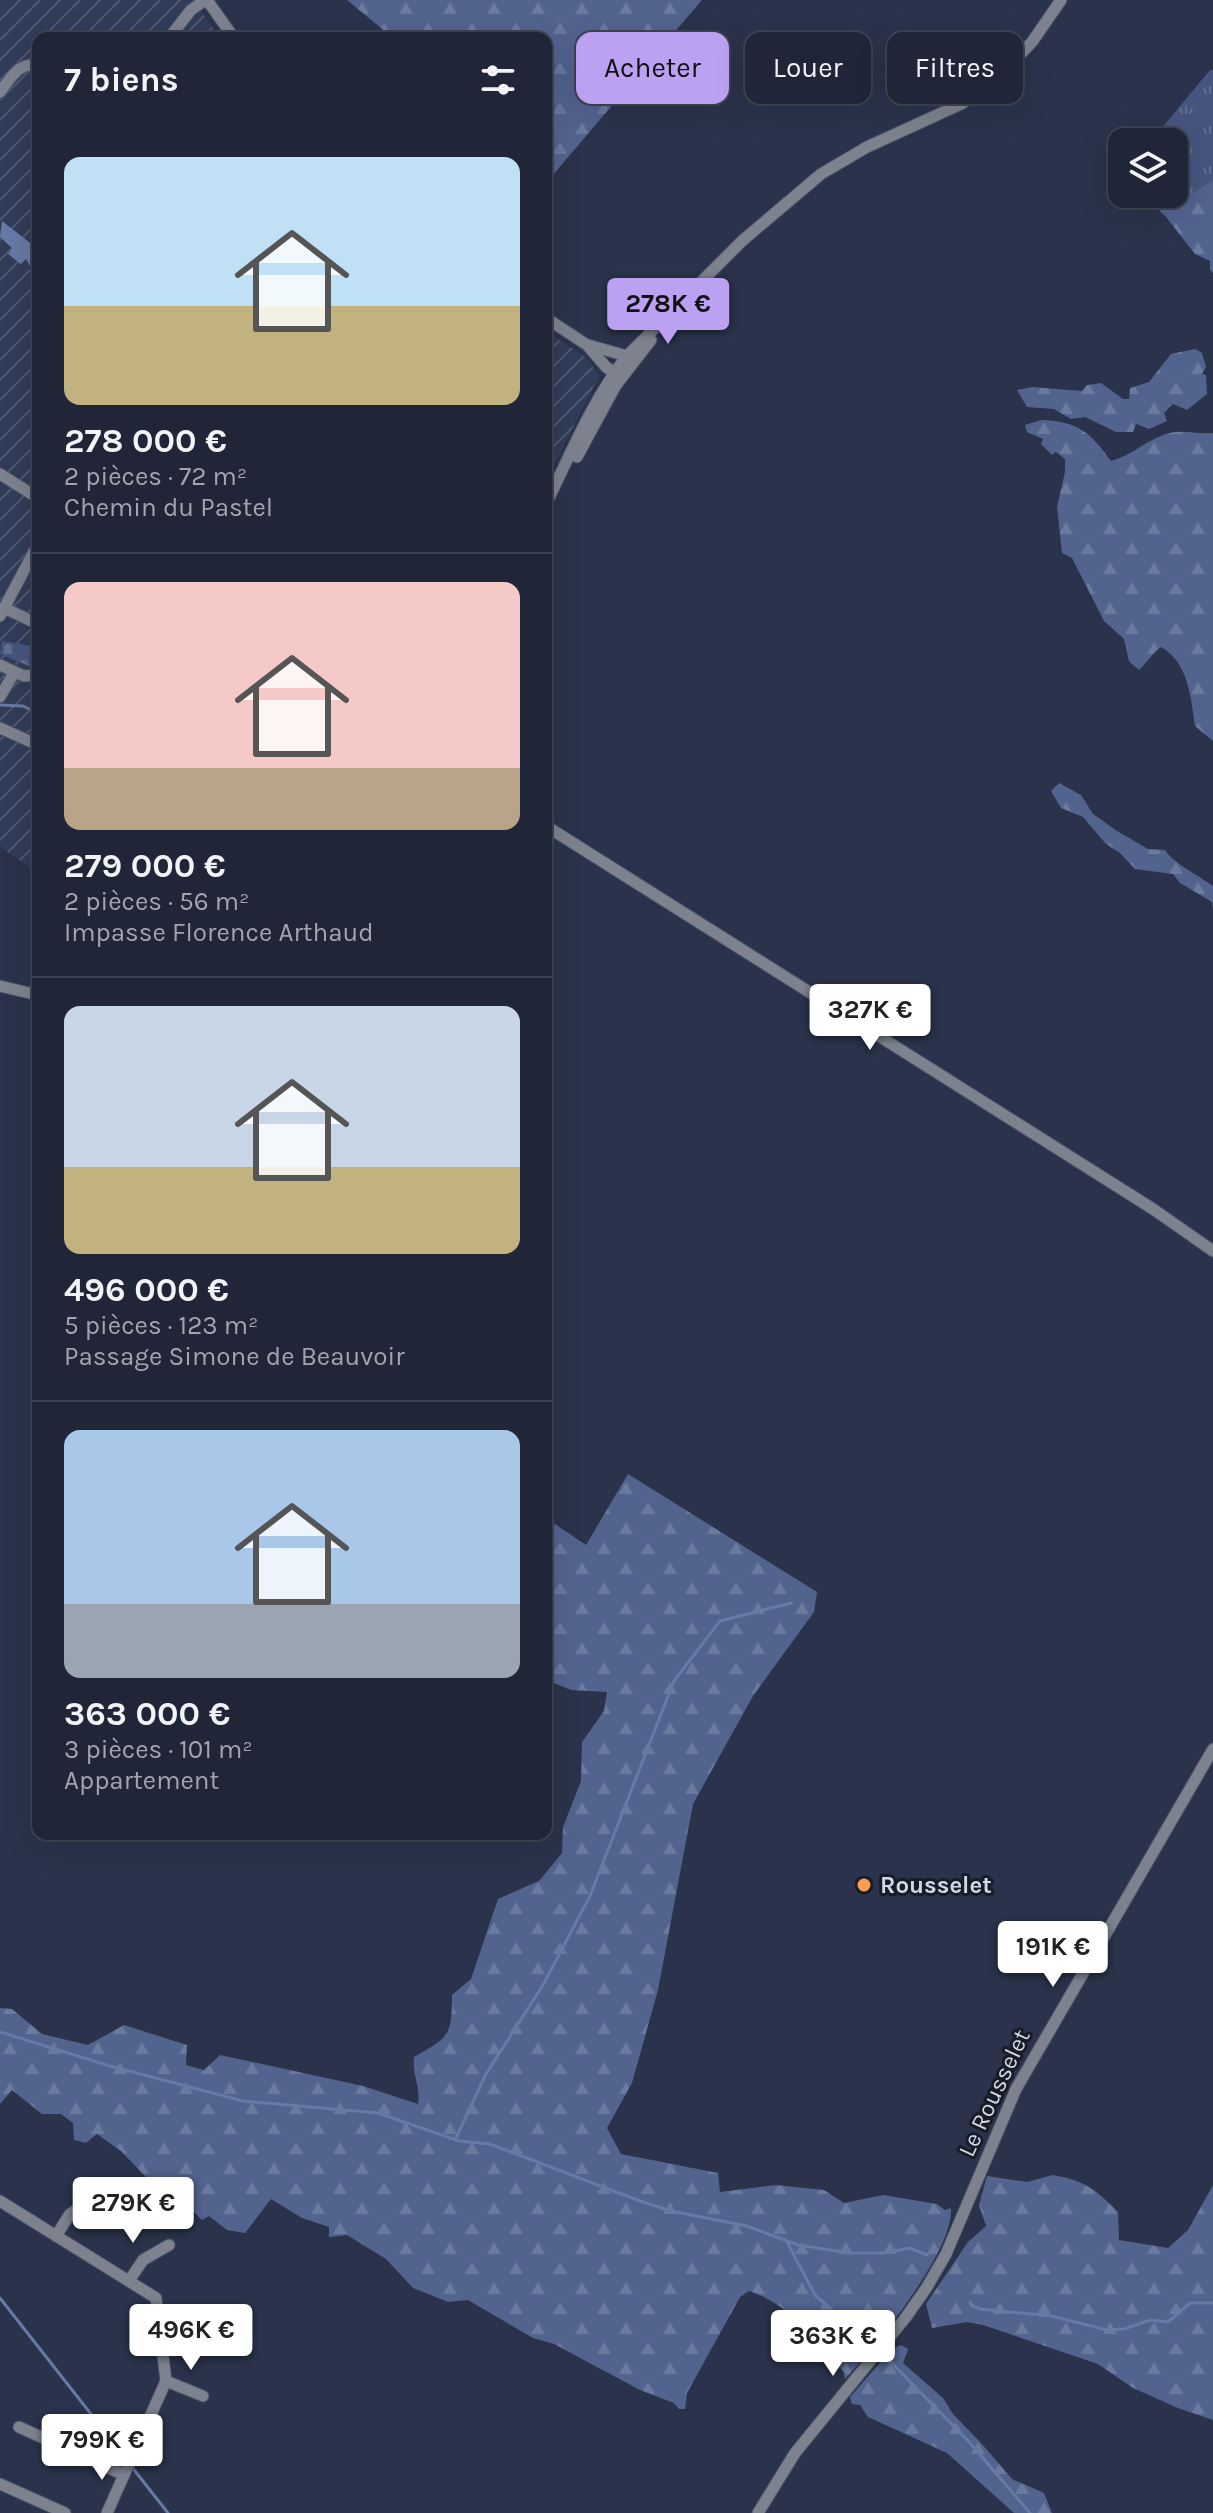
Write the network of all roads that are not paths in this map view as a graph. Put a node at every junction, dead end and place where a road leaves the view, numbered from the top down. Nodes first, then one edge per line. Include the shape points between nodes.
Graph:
1 (206, 0) edge
2 (1061, 0) edge
3 (174, 32) edge
4 (230, 32) edge
5 (32, 65) edge
6 (0, 92) edge
7 (552, 322) edge
8 (587, 345) junction
9 (630, 359) junction
10 (618, 374) junction
11 (0, 474) edge
12 (552, 492) edge
13 (32, 494) edge
14 (32, 555) edge
15 (2, 612) edge
16 (32, 622) edge
17 (0, 665) edge
18 (14, 673) junction
19 (32, 676) edge
20 (0, 697) edge
21 (0, 728) edge
22 (32, 742) edge
23 (552, 830) edge
24 (0, 986) edge
25 (32, 994) edge
26 (1213, 1251) edge
27 (1213, 1749) edge
28 (0, 2201) edge
29 (87, 2203) dead end
30 (56, 2236) junction
31 (169, 2245) dead end
32 (129, 2281) junction
33 (166, 2381) junction
34 (203, 2396) dead end
35 (19, 2427) dead end
36 (128, 2466) junction
37 (0, 2484) edge
38 (65, 2513) edge
39 (107, 2513) edge
40 (758, 2513) edge

1 - 3 street
1 - 4 street
2 - 9 street via 991,85 821,174 742,241
5 - 6 street via 17,69
7 - 8 street
8 - 9 street
8 - 10 street
9 - 10 street
10 - 12 street via 590,413
11 - 13 street
14 - 15 street
15 - 16 street
17 - 18 street
18 - 19 street
18 - 20 street
21 - 22 street
23 - 26 street
24 - 25 street
27 - 40 street, Le Rousselet via 1016,2089 946,2254 906,2317 795,2453
28 - 30 street
29 - 30 street via 70,2214
30 - 32 street
31 - 32 street via 143,2260
32 - 33 street via 156,2298
33 - 34 street
33 - 36 street
35 - 36 street
36 - 39 street
37 - 38 street

